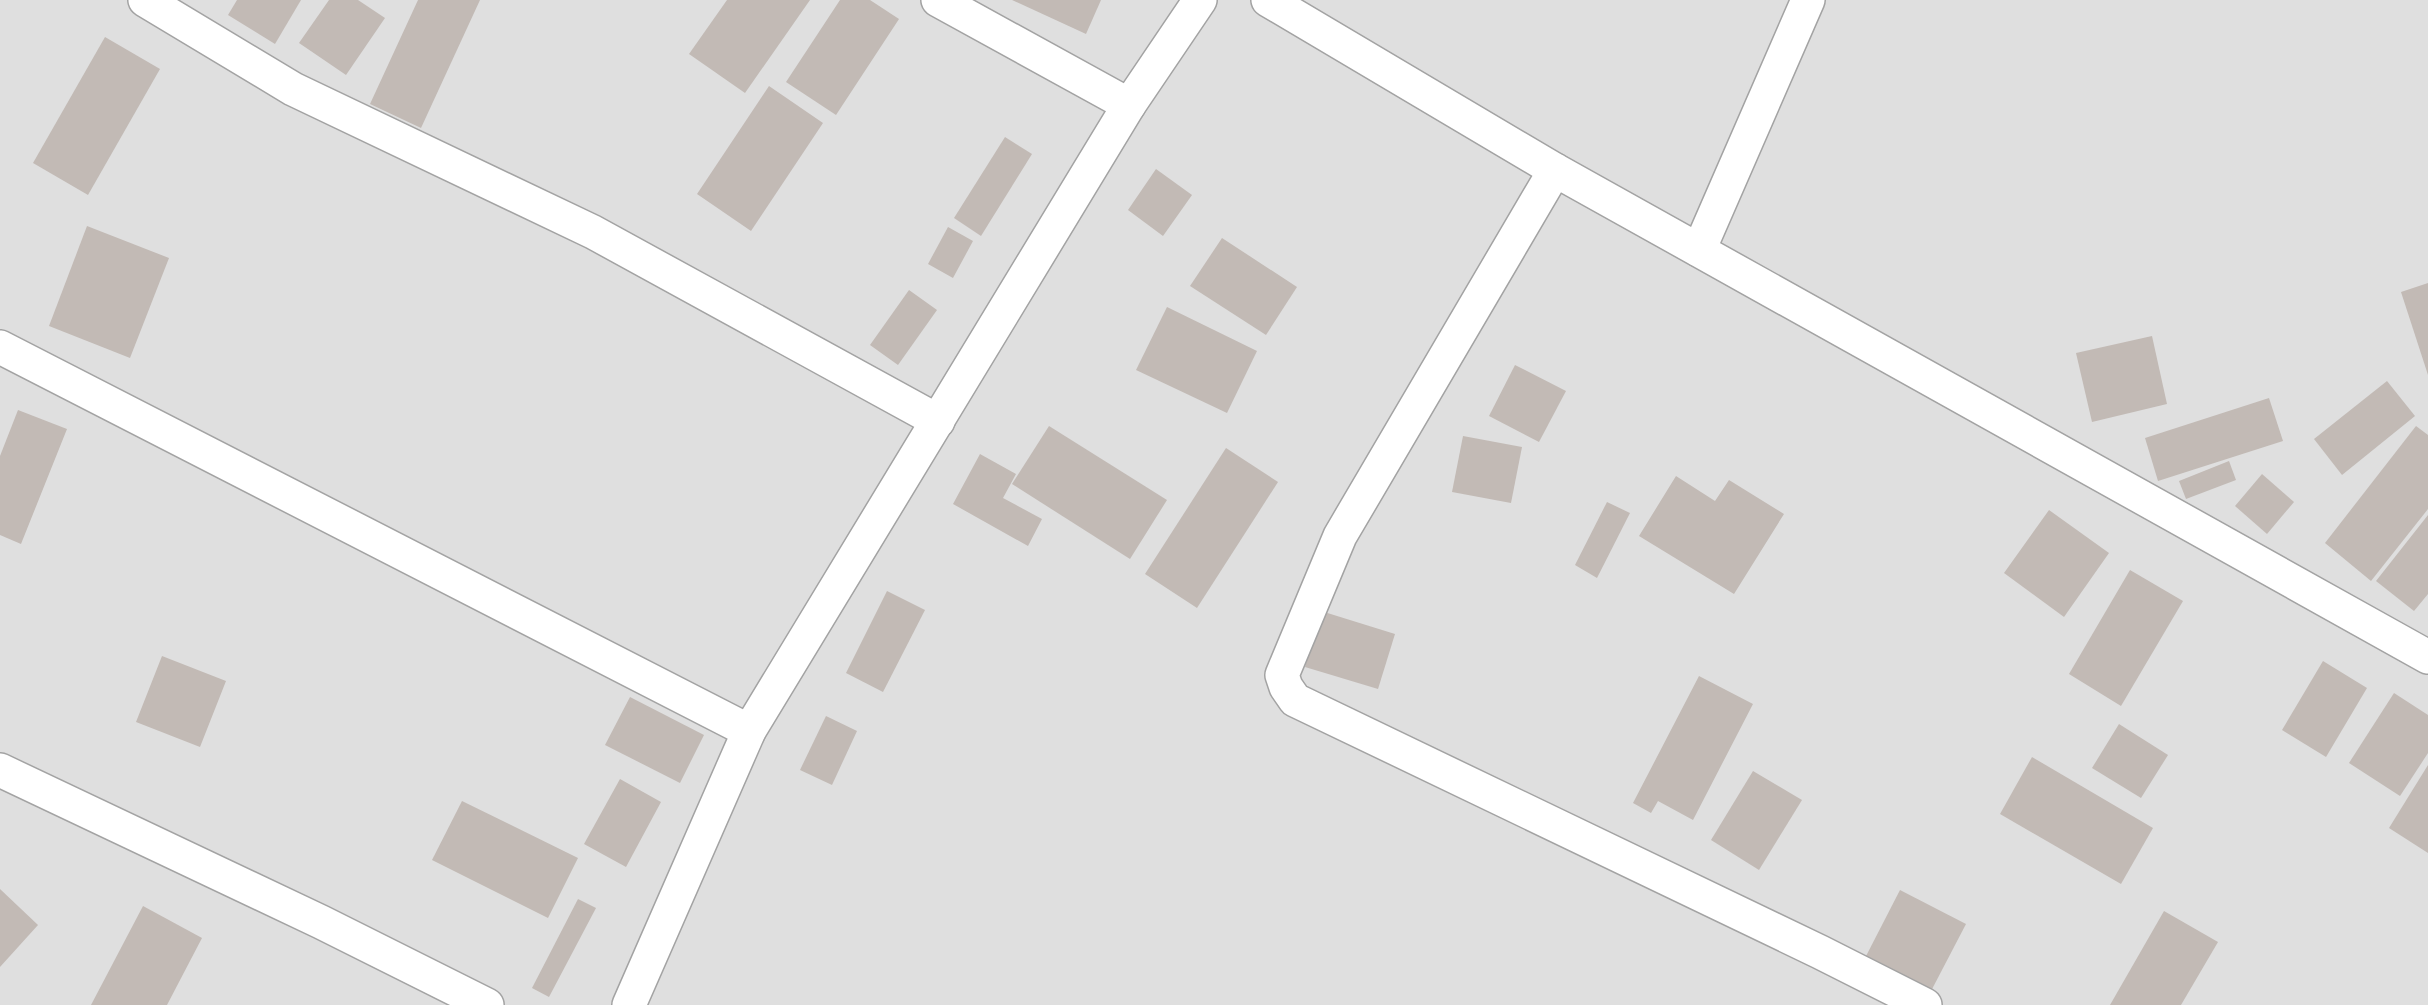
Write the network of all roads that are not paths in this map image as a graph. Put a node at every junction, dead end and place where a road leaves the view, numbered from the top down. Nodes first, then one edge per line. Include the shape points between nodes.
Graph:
1 (145, 0) edge
2 (938, 0) edge
3 (1200, 0) edge
4 (1268, 0) edge
5 (1808, 0) edge
6 (1129, 105) junction
7 (1555, 170) junction
8 (1699, 250) junction
9 (0, 347) edge
10 (938, 421) junction
11 (2428, 657) edge
12 (749, 731) junction
13 (0, 770) edge
14 (487, 1005) edge
15 (629, 1005) edge
16 (1925, 1005) edge

1 - 10 street via 294,89 592,232
2 - 6 street
3 - 6 street
4 - 7 street
5 - 8 street
6 - 10 street
7 - 8 street
7 - 16 street via 1340,536 1282,675 1286,687 1294,700
8 - 11 street
9 - 12 street
10 - 12 street
12 - 15 street
13 - 14 street

